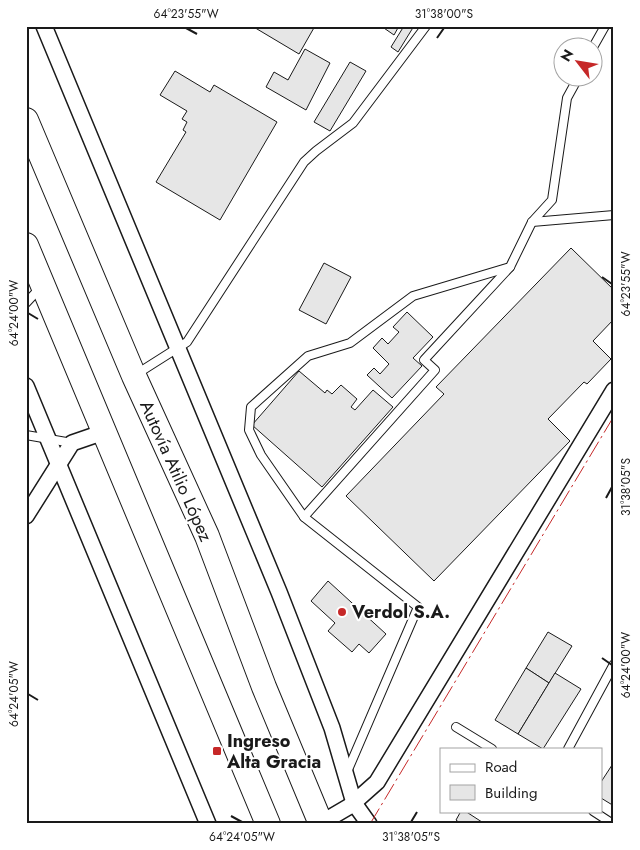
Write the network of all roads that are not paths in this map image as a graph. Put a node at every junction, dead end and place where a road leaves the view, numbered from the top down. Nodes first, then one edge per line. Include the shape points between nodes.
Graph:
1 (44, 26) edge
2 (426, 26) edge
3 (605, 26) edge
4 (598, 38) edge
5 (572, 88) edge
6 (26, 120) edge
7 (614, 215) edge
8 (532, 222) junction
9 (26, 245) edge
10 (510, 267) junction
11 (43, 285) junction
12 (26, 302) edge
13 (178, 347) junction
14 (134, 376) junction
15 (26, 386) edge
16 (614, 390) edge
17 (104, 432) junction
18 (26, 434) edge
19 (48, 439) junction
20 (72, 442) junction
21 (58, 465) junction
22 (26, 516) edge
23 (304, 517) junction
24 (614, 664) edge
25 (456, 727) dead end
26 (490, 748) edge
27 (569, 748) edge
28 (346, 774) junction
29 (354, 802) junction
30 (594, 812) edge
31 (208, 824) edge
32 (268, 824) edge
33 (321, 824) edge
34 (369, 824) edge
35 (613, 824) edge

1 - 13 street
2 - 13 lane via 353,123 304,162 187,342
3 - 4 lane
5 - 8 lane via 567,98 552,200
6 - 14 main road, Autovía Atilio López
7 - 8 lane
8 - 10 lane
9 - 11 main road
10 - 23 lane via 424,360 435,370
10 - 23 lane via 413,296 350,343 308,356 251,407 249,430 261,456
11 - 12 lane
11 - 17 main road
13 - 14 lane
13 - 28 street via 280,592 332,728
14 - 33 main road, Autovía Atilio López via 207,536 264,687
15 - 19 street
16 - 29 street via 399,748 377,782
17 - 20 street
17 - 32 main road
18 - 19 lane
19 - 20 lane
19 - 21 street
20 - 21 street
21 - 22 street
21 - 31 street
23 - 28 lane via 418,607
24 - 27 lane
25 - 26 lane
28 - 29 street
29 - 33 street
29 - 34 street
30 - 35 lane

